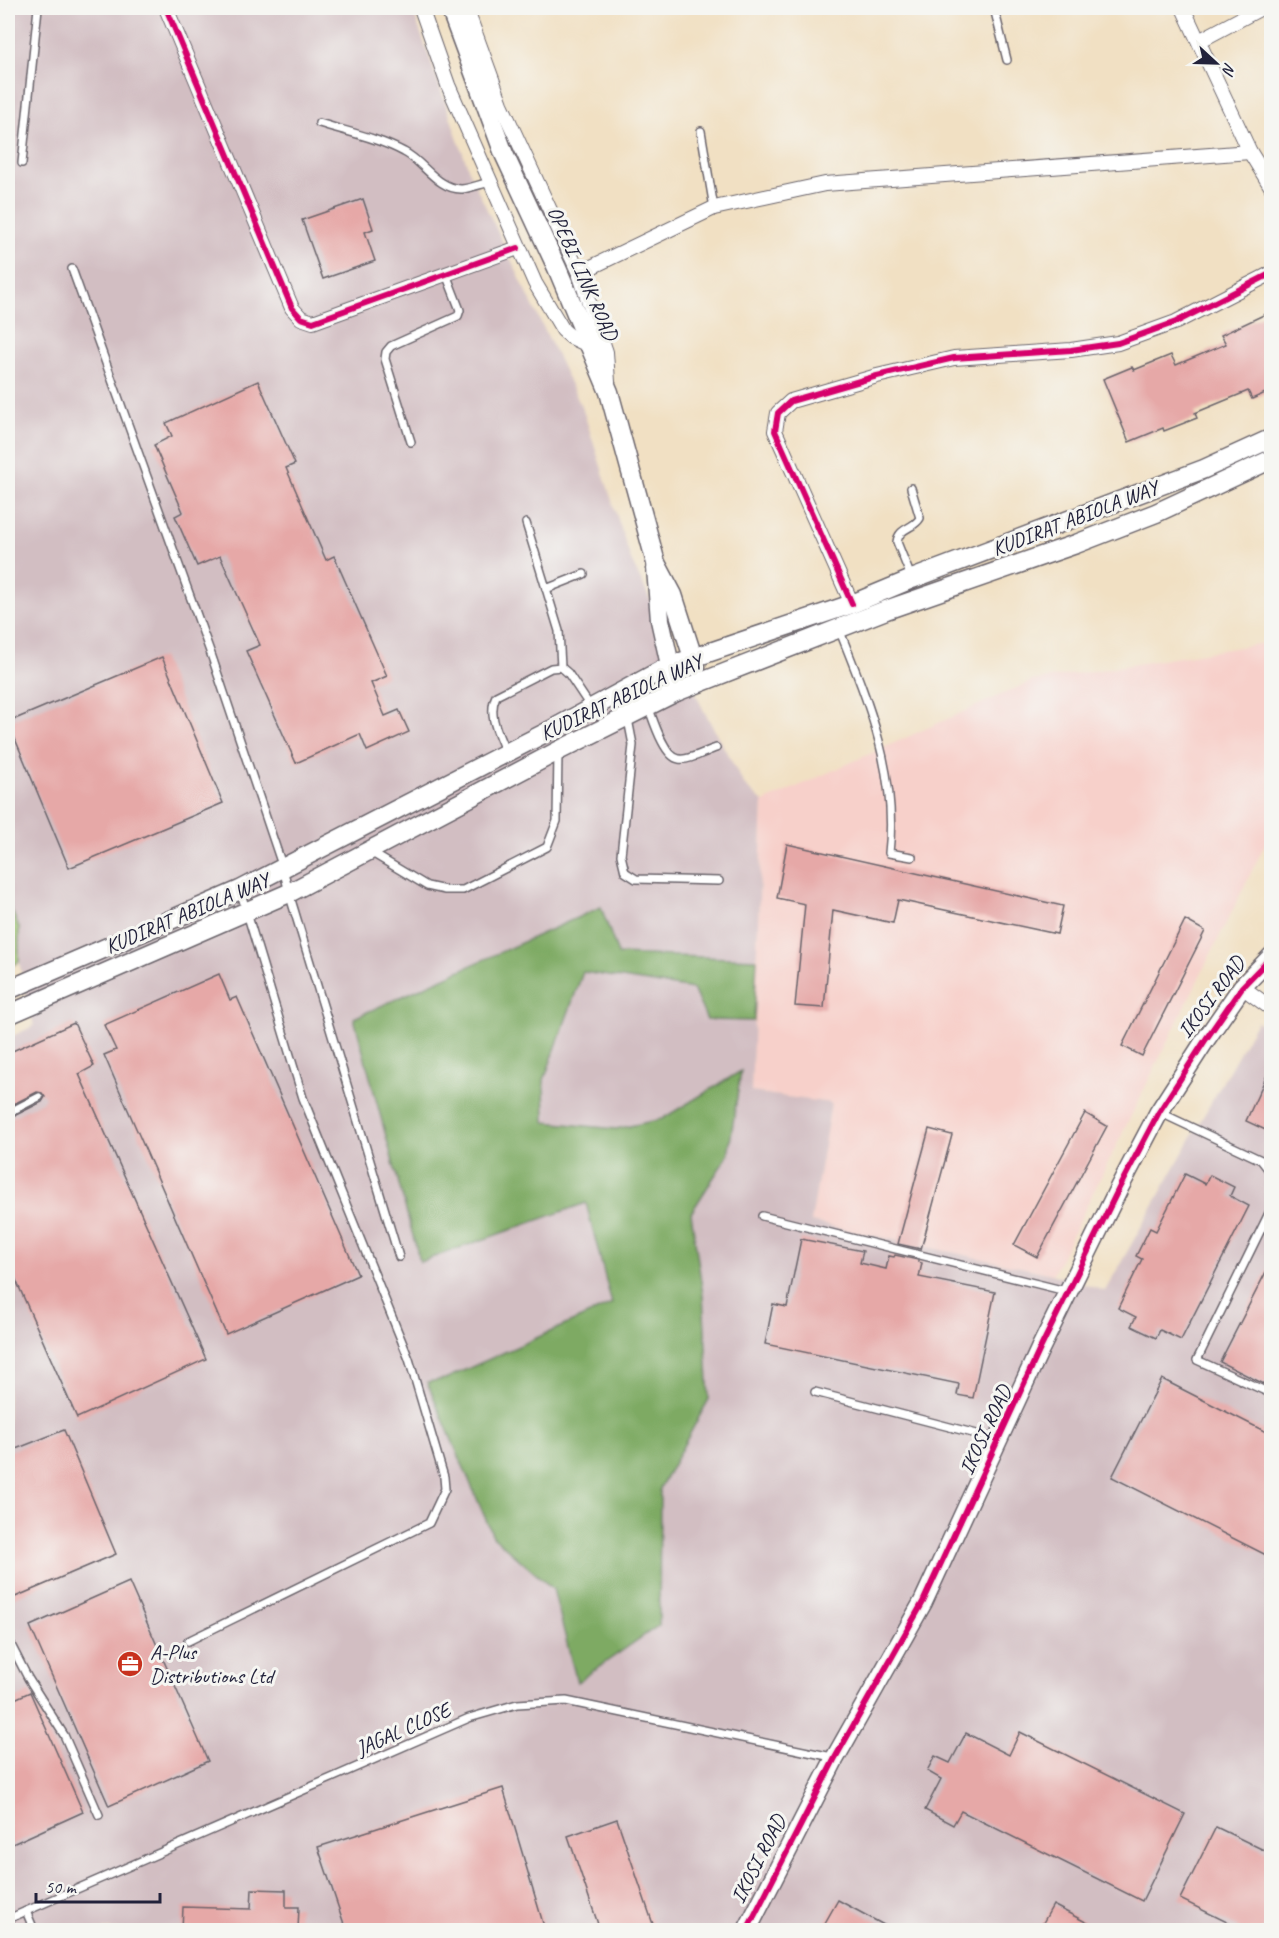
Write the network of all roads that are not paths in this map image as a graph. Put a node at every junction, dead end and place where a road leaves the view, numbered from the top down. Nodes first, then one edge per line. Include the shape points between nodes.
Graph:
1 (38, 8) edge
2 (166, 8) edge
3 (421, 8) edge
4 (450, 8) edge
5 (466, 8) edge
6 (994, 8) edge
7 (1183, 8) edge
8 (1261, 8) edge
9 (1199, 41) junction
10 (1007, 60) dead end
11 (319, 123) dead end
12 (701, 131) dead end
13 (1250, 152) junction
14 (22, 163) dead end
15 (490, 182) junction
16 (1272, 188) edge
17 (714, 208) junction
18 (518, 248) junction
19 (72, 269) dead end
20 (579, 273) junction
21 (1272, 273) edge
22 (446, 274) junction
23 (592, 347) junction
24 (609, 392) junction
25 (1272, 438) edge
26 (411, 442) dead end
27 (1272, 459) edge
28 (911, 488) dead end
29 (526, 523) dead end
30 (656, 563) junction
31 (584, 574) dead end
32 (912, 579) junction
33 (546, 589) junction
34 (852, 604) junction
35 (839, 629) junction
36 (694, 658) junction
37 (669, 666) junction
38 (561, 667) junction
39 (700, 683) junction
40 (676, 692) junction
41 (648, 706) junction
42 (592, 708) junction
43 (627, 717) junction
44 (716, 748) dead end
45 (558, 751) junction
46 (506, 754) junction
47 (369, 852) junction
48 (912, 857) dead end
49 (283, 868) junction
50 (719, 881) dead end
51 (240, 890) junction
52 (289, 893) junction
53 (247, 911) junction
54 (1272, 956) edge
55 (1242, 987) junction
56 (8, 990) edge
57 (1272, 1009) edge
58 (8, 1015) edge
59 (39, 1097) dead end
60 (1159, 1112) junction
61 (8, 1113) edge
62 (1272, 1174) edge
63 (1272, 1207) edge
64 (762, 1216) dead end
65 (399, 1257) dead end
66 (1069, 1291) junction
67 (814, 1392) dead end
68 (1272, 1394) edge
69 (998, 1440) junction
70 (8, 1639) edge
71 (188, 1641) dead end
72 (835, 1758) junction
73 (99, 1815) dead end
74 (26, 1911) junction
75 (8, 1919) edge
76 (34, 1930) edge
77 (747, 1930) edge

1 - 14 lane
2 - 22 street via 292,308 301,318 313,322
3 - 15 street via 448,85
4 - 23 main road, OPEBI LINK ROAD via 504,154
5 - 20 street via 501,104
6 - 10 lane
7 - 9 street
8 - 9 street
9 - 13 street
11 - 15 lane via 384,142 407,153 432,175 454,187 462,189
12 - 17 lane
13 - 16 street
13 - 17 street via 825,184
15 - 18 street
17 - 20 street
18 - 22 street
18 - 23 street via 563,330
19 - 49 lane via 208,646
20 - 24 street via 606,352
21 - 34 street via 1176,322 1118,343 954,358 791,401 778,413 774,431
22 - 26 lane via 460,310 458,316 391,346 386,352
23 - 24 main road, OPEBI LINK ROAD
24 - 30 main road, OPEBI LINK ROAD
25 - 32 main road, KUDIRAT ABIOLA WAY via 1193,474
27 - 35 main road, KUDIRAT ABIOLA WAY via 1156,513
28 - 32 lane via 920,518 901,532 897,542
29 - 33 lane
30 - 36 main road, OPEBI LINK ROAD via 673,595
30 - 37 main road, OPEBI LINK ROAD via 660,620
31 - 33 lane
32 - 34 main road, KUDIRAT ABIOLA WAY
33 - 38 lane via 559,631
34 - 36 main road, KUDIRAT ABIOLA WAY
35 - 39 main road, KUDIRAT ABIOLA WAY
35 - 48 lane via 883,750 890,810 889,853
36 - 37 main road, KUDIRAT ABIOLA WAY
36 - 39 main road, OPEBI LINK ROAD
37 - 40 main road, OPEBI LINK ROAD
37 - 42 main road, KUDIRAT ABIOLA WAY
38 - 42 lane
38 - 46 lane via 551,668 496,696 492,713
39 - 40 main road, KUDIRAT ABIOLA WAY
40 - 41 main road, KUDIRAT ABIOLA WAY
41 - 43 main road, KUDIRAT ABIOLA WAY
41 - 44 lane via 672,756 682,760
42 - 46 main road, KUDIRAT ABIOLA WAY
43 - 45 main road, KUDIRAT ABIOLA WAY
43 - 50 lane via 633,745 621,855 625,872 636,879
45 - 47 main road, KUDIRAT ABIOLA WAY
45 - 47 lane via 557,821 547,847 463,890 427,886
46 - 49 main road, KUDIRAT ABIOLA WAY
47 - 52 main road, KUDIRAT ABIOLA WAY
49 - 51 main road, KUDIRAT ABIOLA WAY
49 - 52 lane
51 - 53 lane
51 - 56 main road, KUDIRAT ABIOLA WAY
52 - 53 main road, KUDIRAT ABIOLA WAY
52 - 65 lane
53 - 58 main road, KUDIRAT ABIOLA WAY
53 - 71 lane via 303,1098 409,1359 445,1489 429,1523
54 - 55 main road, IKOSI ROAD
55 - 57 street
55 - 60 main road, IKOSI ROAD
59 - 61 lane
60 - 62 lane via 1261,1160
60 - 66 main road, IKOSI ROAD
63 - 68 lane via 1197,1360
64 - 66 lane
66 - 69 main road, IKOSI ROAD
67 - 69 lane
69 - 72 main road, IKOSI ROAD via 922,1602
70 - 73 lane via 64,1735
72 - 74 lane, JAGAL CLOSE via 566,1701 517,1704 469,1718
72 - 77 main road, IKOSI ROAD
74 - 75 lane, JAGAL CLOSE
74 - 76 lane

